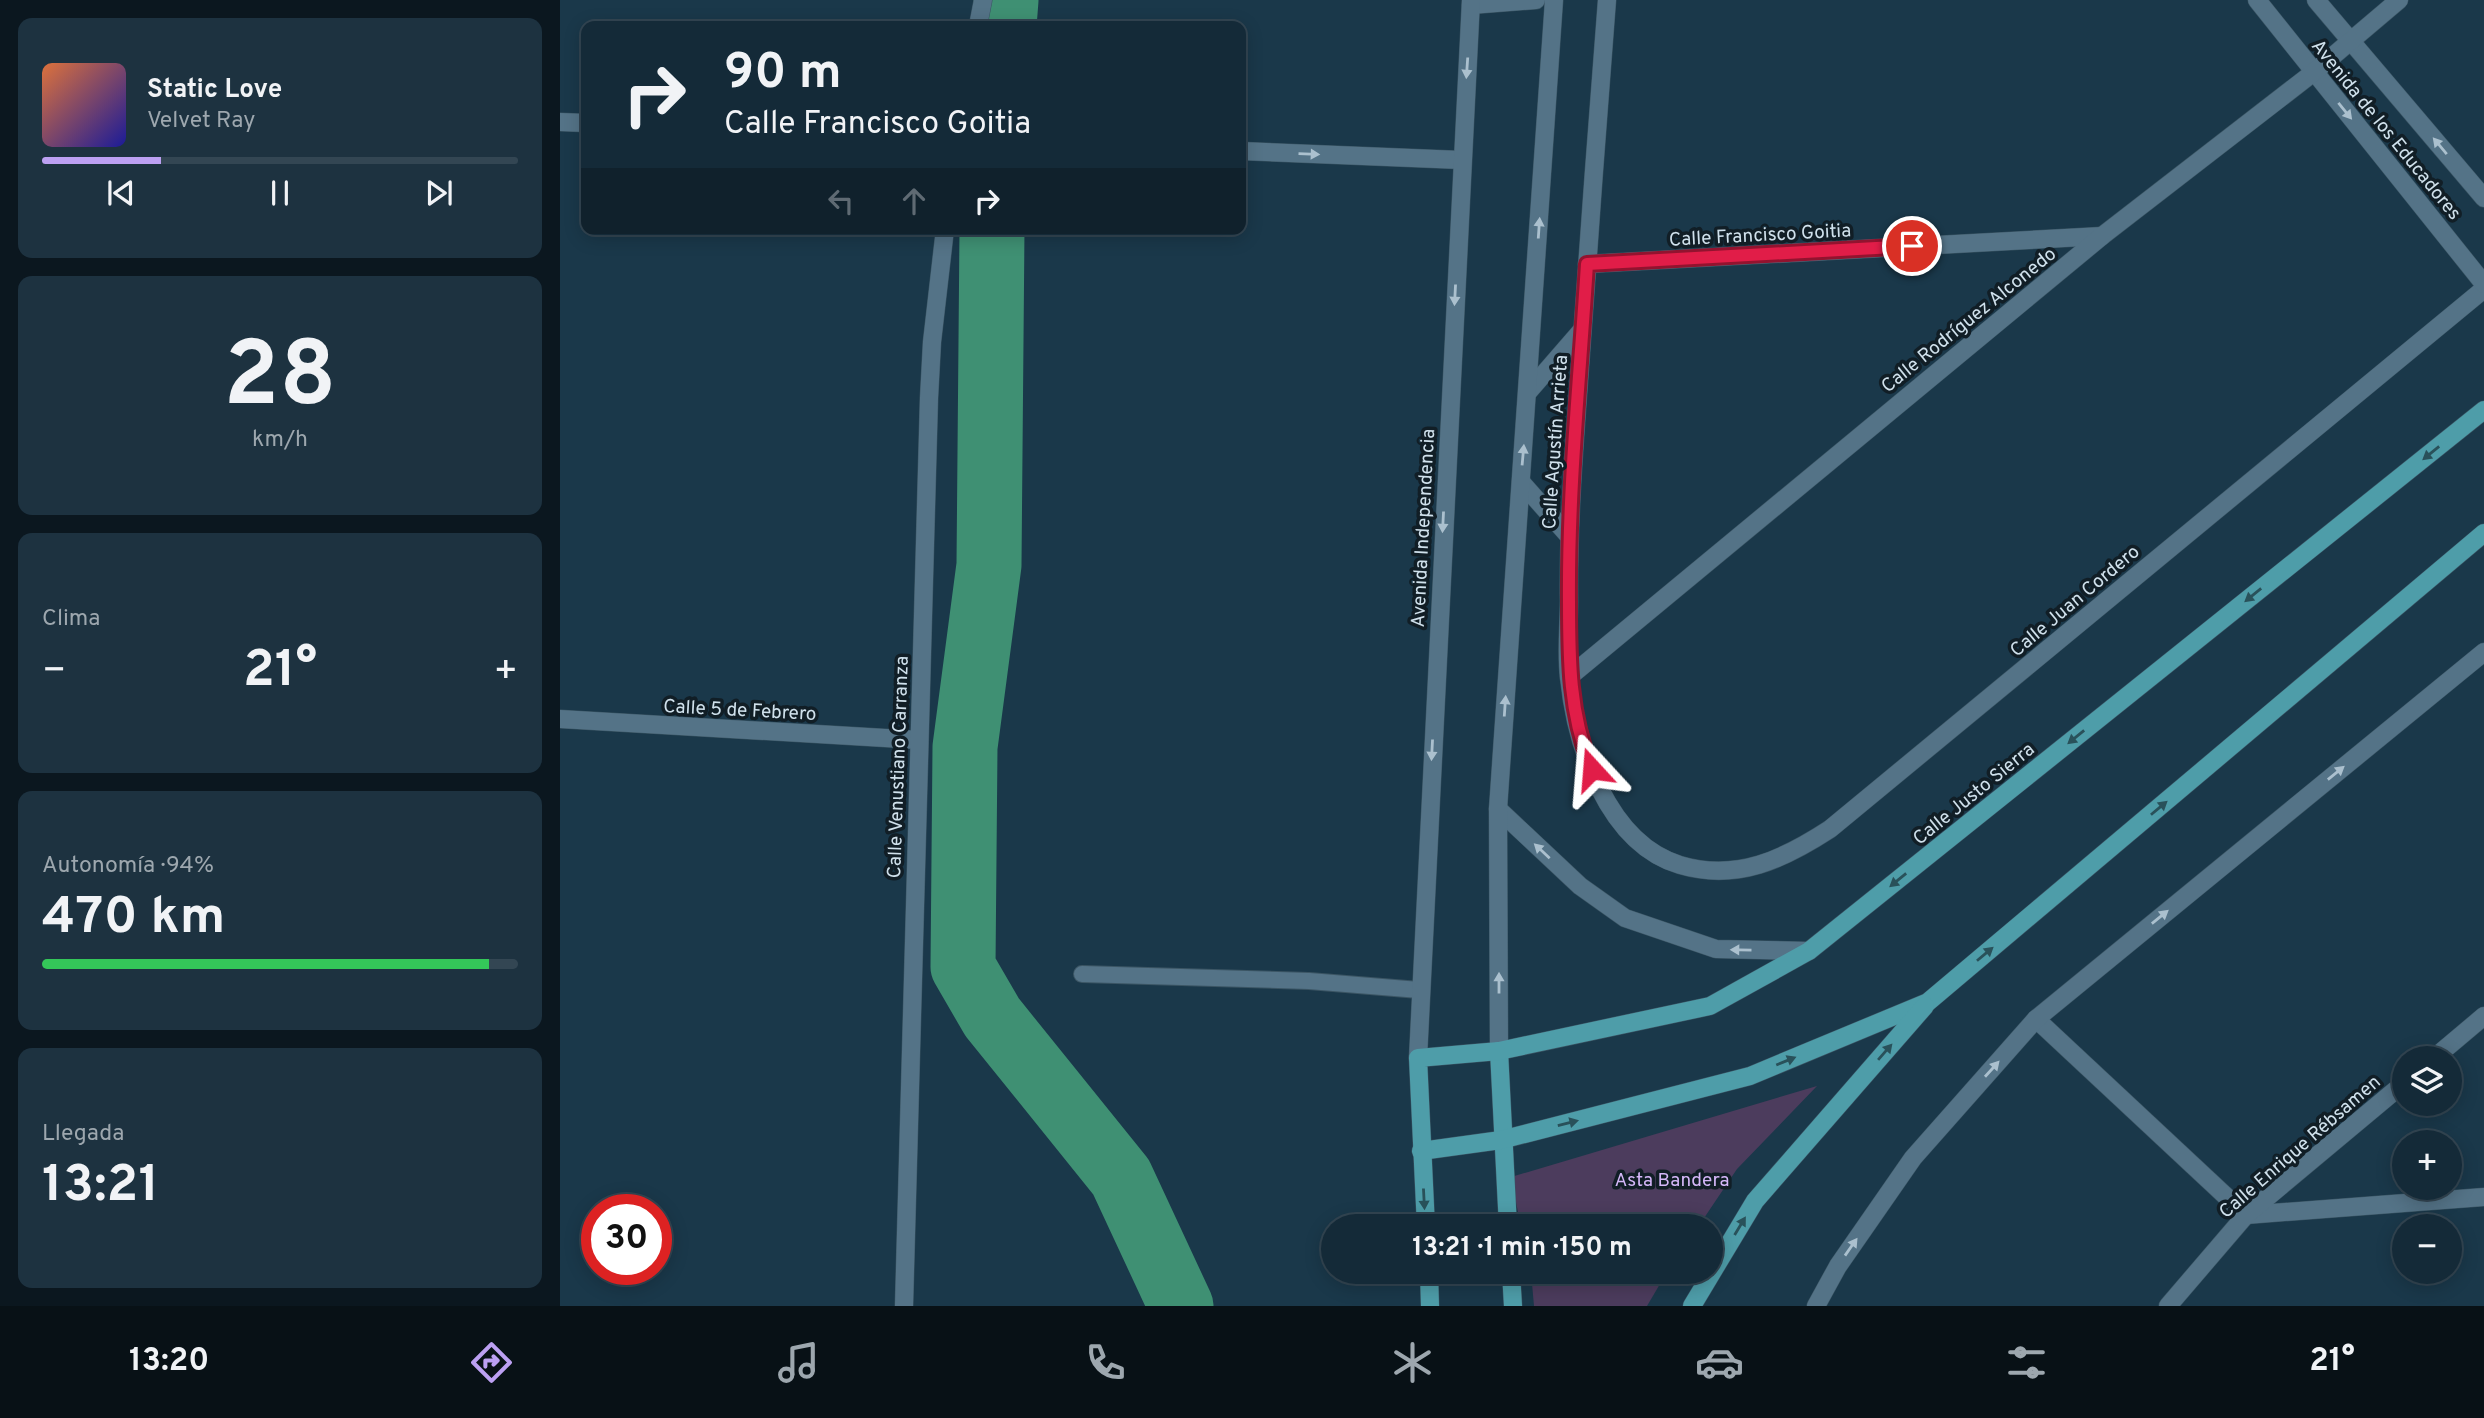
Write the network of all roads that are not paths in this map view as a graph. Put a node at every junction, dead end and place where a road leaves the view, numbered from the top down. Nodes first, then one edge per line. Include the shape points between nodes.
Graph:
1 (983, 0) edge
2 (1536, 0) edge
3 (1554, 0) edge
4 (1607, 0) edge
5 (2257, 0) edge
6 (2316, 0) edge
7 (2399, 0) edge
8 (1471, 2) edge
9 (979, 21) edge
10 (2351, 41) junction
11 (2314, 72) junction
12 (560, 122) edge
13 (581, 123) edge
14 (1246, 151) edge
15 (1461, 160) junction
16 (2484, 198) edge
17 (944, 235) edge
18 (2102, 236) junction
19 (1587, 264) junction
20 (2484, 286) edge
21 (1582, 330) junction
22 (1528, 392) junction
23 (2484, 410) edge
24 (1521, 482) junction
25 (2484, 533) edge
26 (1569, 535) junction
27 (2484, 652) edge
28 (1569, 677) junction
29 (560, 719) edge
30 (919, 740) junction
31 (1498, 809) junction
32 (1660, 859) joint
33 (1809, 951) junction
34 (1082, 974) dead end
35 (1419, 989) junction
36 (1928, 1002) junction
37 (2484, 1016) edge
38 (2036, 1019) junction
39 (2448, 1046) edge
40 (1499, 1051) junction
41 (1418, 1058) junction
42 (2392, 1093) edge
43 (1502, 1140) junction
44 (1422, 1151) junction
45 (2484, 1197) edge
46 (1425, 1214) edge
47 (1506, 1214) edge
48 (2246, 1215) junction
49 (1429, 1284) edge
50 (1512, 1284) edge
51 (904, 1306) edge
52 (1430, 1306) edge
53 (1513, 1306) edge
54 (1692, 1306) edge
55 (1816, 1306) edge
56 (2168, 1306) edge

1 - 9 street
2 - 8 street
22 -> 3 street
4 - 19 street, Calle Agustín Arrieta
5 - 11 street, Avenida de los Educadores
6 - 10 street, Avenida de los Educadores
7 - 10 street, Calle Rodríguez Alconedo
8 -> 15 street, Avenida Independencia
10 - 11 street, Calle Rodríguez Alconedo
16 -> 10 street, Avenida de los Educadores
11 - 18 street, Calle Rodríguez Alconedo
11 -> 20 street, Avenida de los Educadores
12 - 13 street
14 -> 15 street
15 -> 35 street, Avenida Independencia
17 - 30 street, Calle Venustiano Carranza via 932,342
18 - 19 street, Calle Francisco Goitia
18 - 28 street, Calle Rodríguez Alconedo
19 - 21 street, Calle Agustín Arrieta
20 - 32 street, Calle Juan Cordero via 1830,829 1793,854 1745,870 1703,872
21 - 22 street
21 - 26 street, Calle Agustín Arrieta
24 -> 22 street
23 -> 33 main road, Calle Justo Sierra
24 - 26 street
31 -> 24 street
36 -> 25 main road
26 - 28 street, Calle Agustín Arrieta
38 -> 27 street
28 - 32 street, Calle Agustín Arrieta via 1584,749 1601,788 1627,832
29 - 30 street, Calle 5 de Febrero
30 - 51 street, Calle Venustiano Carranza
33 -> 31 street via 1716,949 1625,918 1580,886
40 -> 31 street
33 - 40 main road, Calle Justo Sierra via 1710,1006
34 - 35 lane
35 - 41 street, Avenida Independencia
43 -> 36 main road via 1749,1076
54 -> 36 main road via 1755,1201
37 - 39 street
38 - 48 street
55 -> 38 street via 1838,1266 1913,1158
40 - 41 main road, Calle Justo Sierra
40 - 43 main road
41 - 44 main road
42 - 48 street, Calle Enrique Rébsamen
43 - 44 main road
43 - 47 main road
44 -> 46 main road
45 - 48 street
48 - 56 street, Calle Enrique Rébsamen
49 - 52 main road
50 - 53 main road

